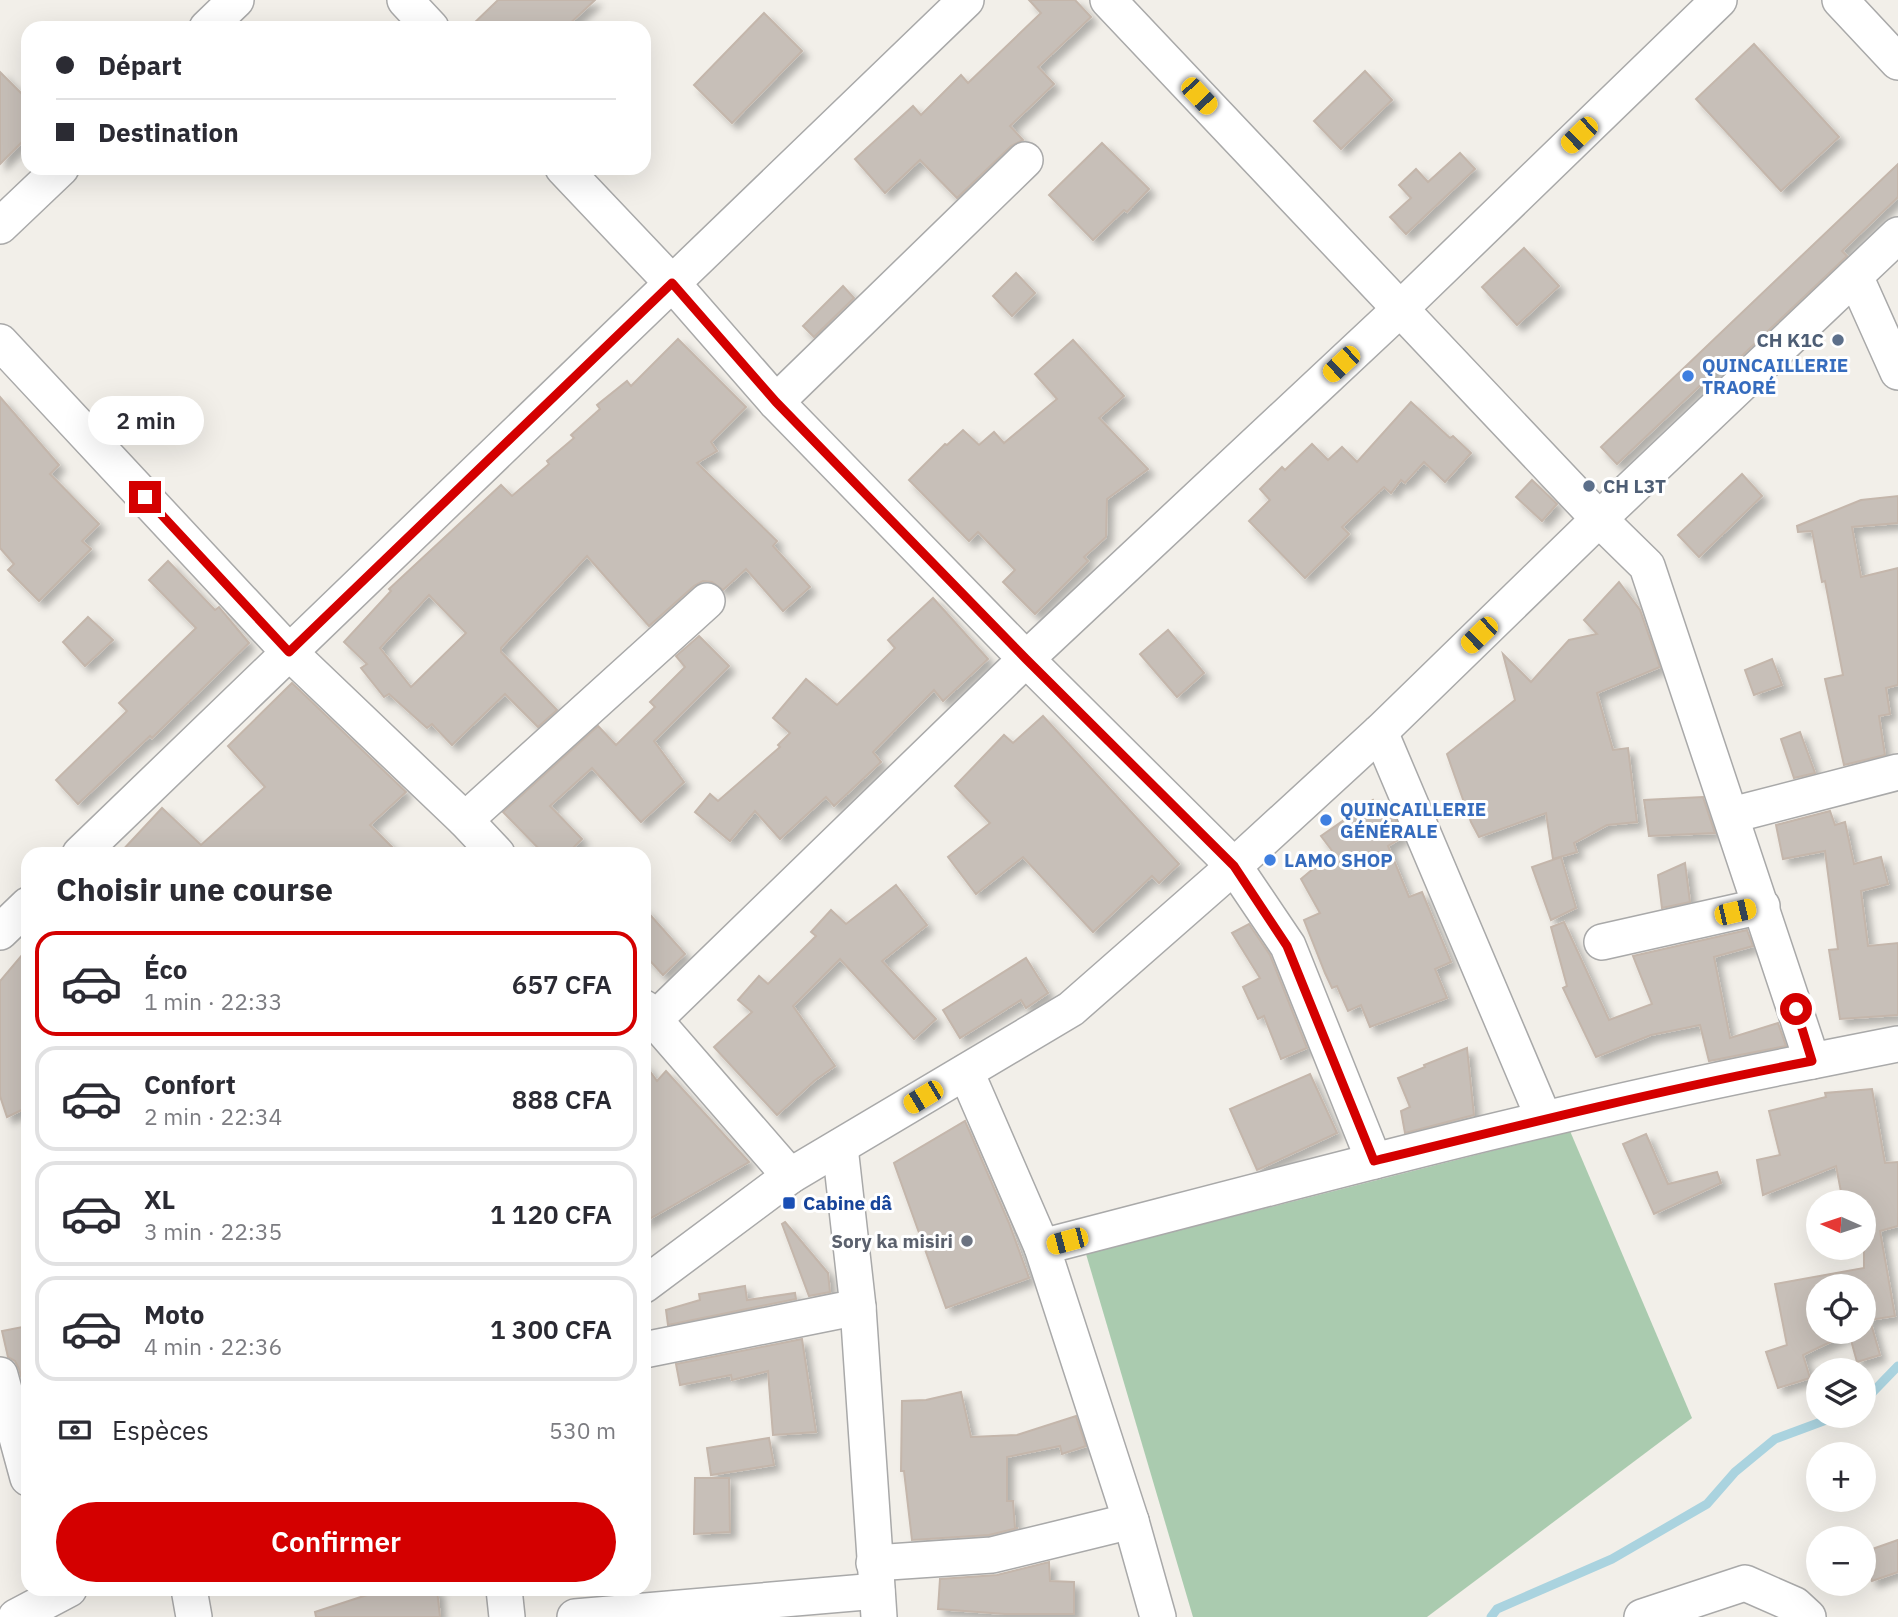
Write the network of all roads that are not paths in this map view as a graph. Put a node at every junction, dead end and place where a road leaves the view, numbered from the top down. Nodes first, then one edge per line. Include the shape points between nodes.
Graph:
1 (236, 0) edge
2 (405, 0) edge
3 (966, 0) edge
4 (1108, 0) edge
5 (1719, 0) edge
6 (1840, 0) edge
7 (214, 21) edge
8 (424, 21) edge
9 (1898, 62) edge
10 (1025, 160) dead end
11 (54, 175) edge
12 (571, 175) edge
13 (0, 226) edge
14 (1898, 235) edge
15 (1855, 276) junction
16 (672, 283) junction
17 (1400, 309) junction
18 (0, 342) edge
19 (1898, 372) edge
20 (776, 402) junction
21 (1599, 519) junction
22 (708, 601) dead end
23 (289, 652) junction
24 (1026, 659) junction
25 (1380, 732) junction
26 (1898, 772) edge
27 (1732, 815) junction
28 (465, 820) junction
29 (87, 847) edge
30 (490, 847) edge
31 (1234, 866) junction
32 (1762, 906) junction
33 (21, 912) edge
34 (0, 932) edge
35 (1602, 942) dead end
36 (651, 1014) edge
37 (651, 1020) edge
38 (1898, 1044) edge
39 (1812, 1061) junction
40 (965, 1072) junction
41 (1544, 1119) junction
42 (839, 1147) junction
43 (1374, 1161) junction
44 (790, 1176) junction
45 (1042, 1247) junction
46 (651, 1279) edge
47 (858, 1307) junction
48 (651, 1349) edge
49 (0, 1375) edge
50 (21, 1452) edge
51 (1131, 1521) junction
52 (877, 1590) edge
53 (52, 1596) edge
54 (190, 1596) edge
55 (505, 1596) edge
56 (16, 1617) edge
57 (194, 1617) edge
58 (507, 1617) edge
59 (575, 1617) edge
60 (1158, 1617) edge
61 (1642, 1617) edge
62 (1808, 1617) edge

1 - 7 street
2 - 8 street
3 - 16 street
4 - 17 street
5 - 17 street
6 - 9 street
10 - 20 street
11 - 13 street
12 - 16 street
14 - 15 street
15 - 19 street
15 - 21 street
16 - 20 street
16 - 23 street
17 - 21 street
17 - 24 street
18 - 23 street
20 - 24 street
21 - 25 street
21 - 27 street via 1647,566
22 - 28 street
23 - 28 street
23 - 29 street
24 - 31 street
24 - 36 street
25 - 31 street
25 - 41 street
26 - 27 street
27 - 32 street
28 - 30 street
31 - 40 street via 1071,1009
31 - 43 street via 1287,946
32 - 35 street
32 - 39 street
33 - 34 street
37 - 44 street
38 - 39 street
39 - 41 street
40 - 42 street
40 - 45 street
41 - 43 street
42 - 44 street
42 - 47 street
43 - 45 street
44 - 46 street
45 - 51 street
47 - 48 street
47 - 52 street
49 - 50 street
51 - 52 street via 992,1555
51 - 60 street
52 - 59 street
53 - 56 street
54 - 57 street
55 - 58 street
61 - 62 street via 1745,1583 1796,1605

